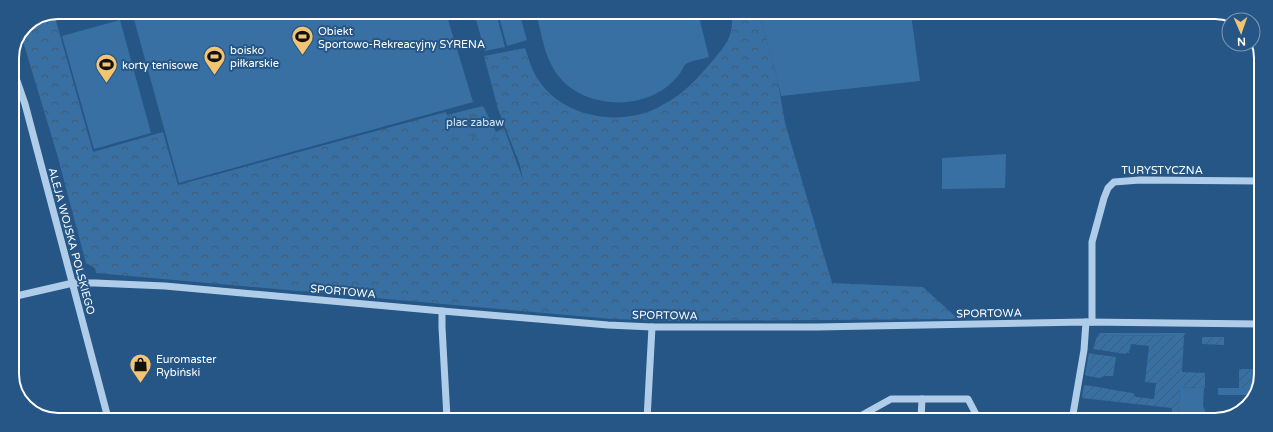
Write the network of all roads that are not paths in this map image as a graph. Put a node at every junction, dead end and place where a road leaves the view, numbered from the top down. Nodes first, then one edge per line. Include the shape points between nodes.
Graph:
1 (19, 87) edge
2 (1254, 181) edge
3 (73, 283) junction
4 (19, 295) edge
5 (442, 311) junction
6 (1089, 322) junction
7 (1254, 324) edge
8 (652, 327) junction
9 (922, 399) junction
10 (107, 413) edge
11 (447, 413) edge
12 (647, 413) edge
13 (866, 413) edge
14 (921, 413) edge
15 (975, 413) edge
16 (1072, 413) edge

1 - 3 street, ALEJA WOJSKA POLSKIEGO
2 - 6 street, TURYSTYCZNA via 1114,182 1104,198 1092,242
3 - 4 street, SPORTOWA
3 - 5 street, SPORTOWA via 164,286
3 - 10 street, ALEJA WOJSKA POLSKIEGO
5 - 8 street, SPORTOWA
5 - 11 street
6 - 7 street, SPORTOWA
6 - 8 street, SPORTOWA
6 - 16 street
8 - 12 street
9 - 13 street via 891,399
9 - 14 street
9 - 15 street via 968,399

